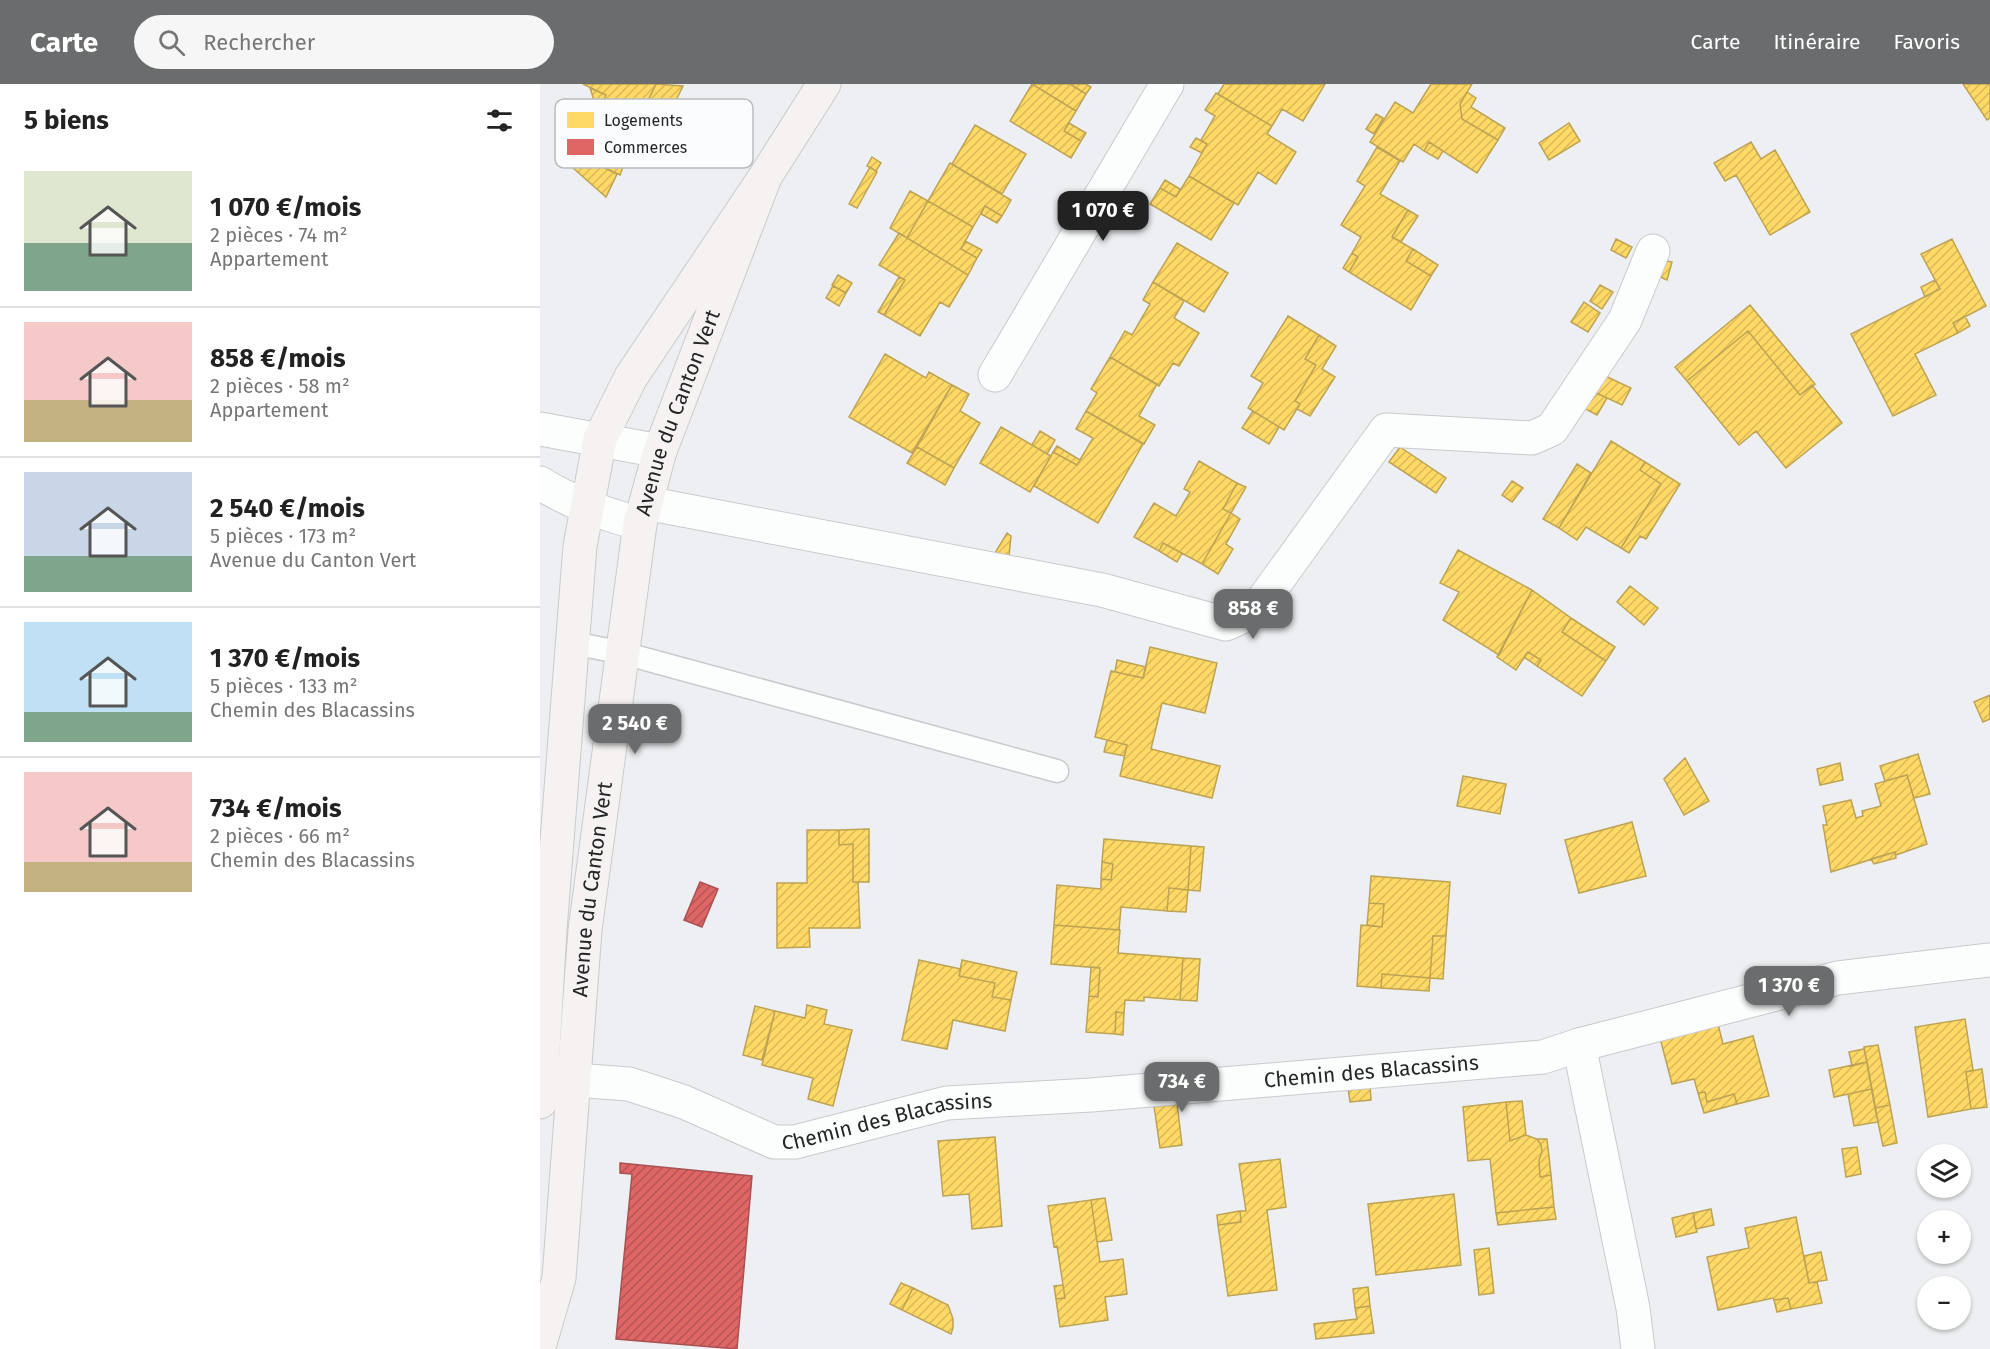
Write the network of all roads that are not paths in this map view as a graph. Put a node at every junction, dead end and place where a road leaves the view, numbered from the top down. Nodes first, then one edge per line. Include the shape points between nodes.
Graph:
1 (824, 84) edge
2 (1167, 84) edge
3 (765, 177) junction
4 (1653, 251) dead end
5 (995, 375) dead end
6 (540, 429) edge
7 (600, 439) junction
8 (660, 451) junction
9 (540, 483) edge
10 (587, 508) junction
11 (643, 514) junction
12 (573, 643) junction
13 (623, 652) junction
14 (1057, 771) dead end
15 (1990, 960) edge
16 (1579, 1045) junction
17 (552, 1087) edge
18 (540, 1336) edge
19 (1638, 1349) edge

1 - 3 street, Avenue du Canton Vert
2 - 5 street
3 - 7 street, Avenue du Canton Vert via 635,371
3 - 8 street, Avenue du Canton Vert
4 - 11 street via 1625,320 1552,429 1532,438 1386,430 1256,611 1226,624 1102,590
6 - 7 street
7 - 8 street
7 - 10 street, Avenue du Canton Vert
8 - 11 street, Avenue du Canton Vert
9 - 10 street
10 - 11 street
10 - 12 street, Avenue du Canton Vert via 580,546
11 - 13 street, Avenue du Canton Vert
12 - 13 lane
12 - 17 street, Avenue du Canton Vert via 550,930
13 - 14 lane
13 - 17 street, Avenue du Canton Vert via 585,930
15 - 16 street, Chemin des Blacassins via 1838,978
16 - 17 street, Chemin des Blacassins via 1543,1058 947,1103 795,1142 774,1142 684,1102 629,1084
16 - 19 street
17 - 18 street, Avenue du Canton Vert via 558,1278

